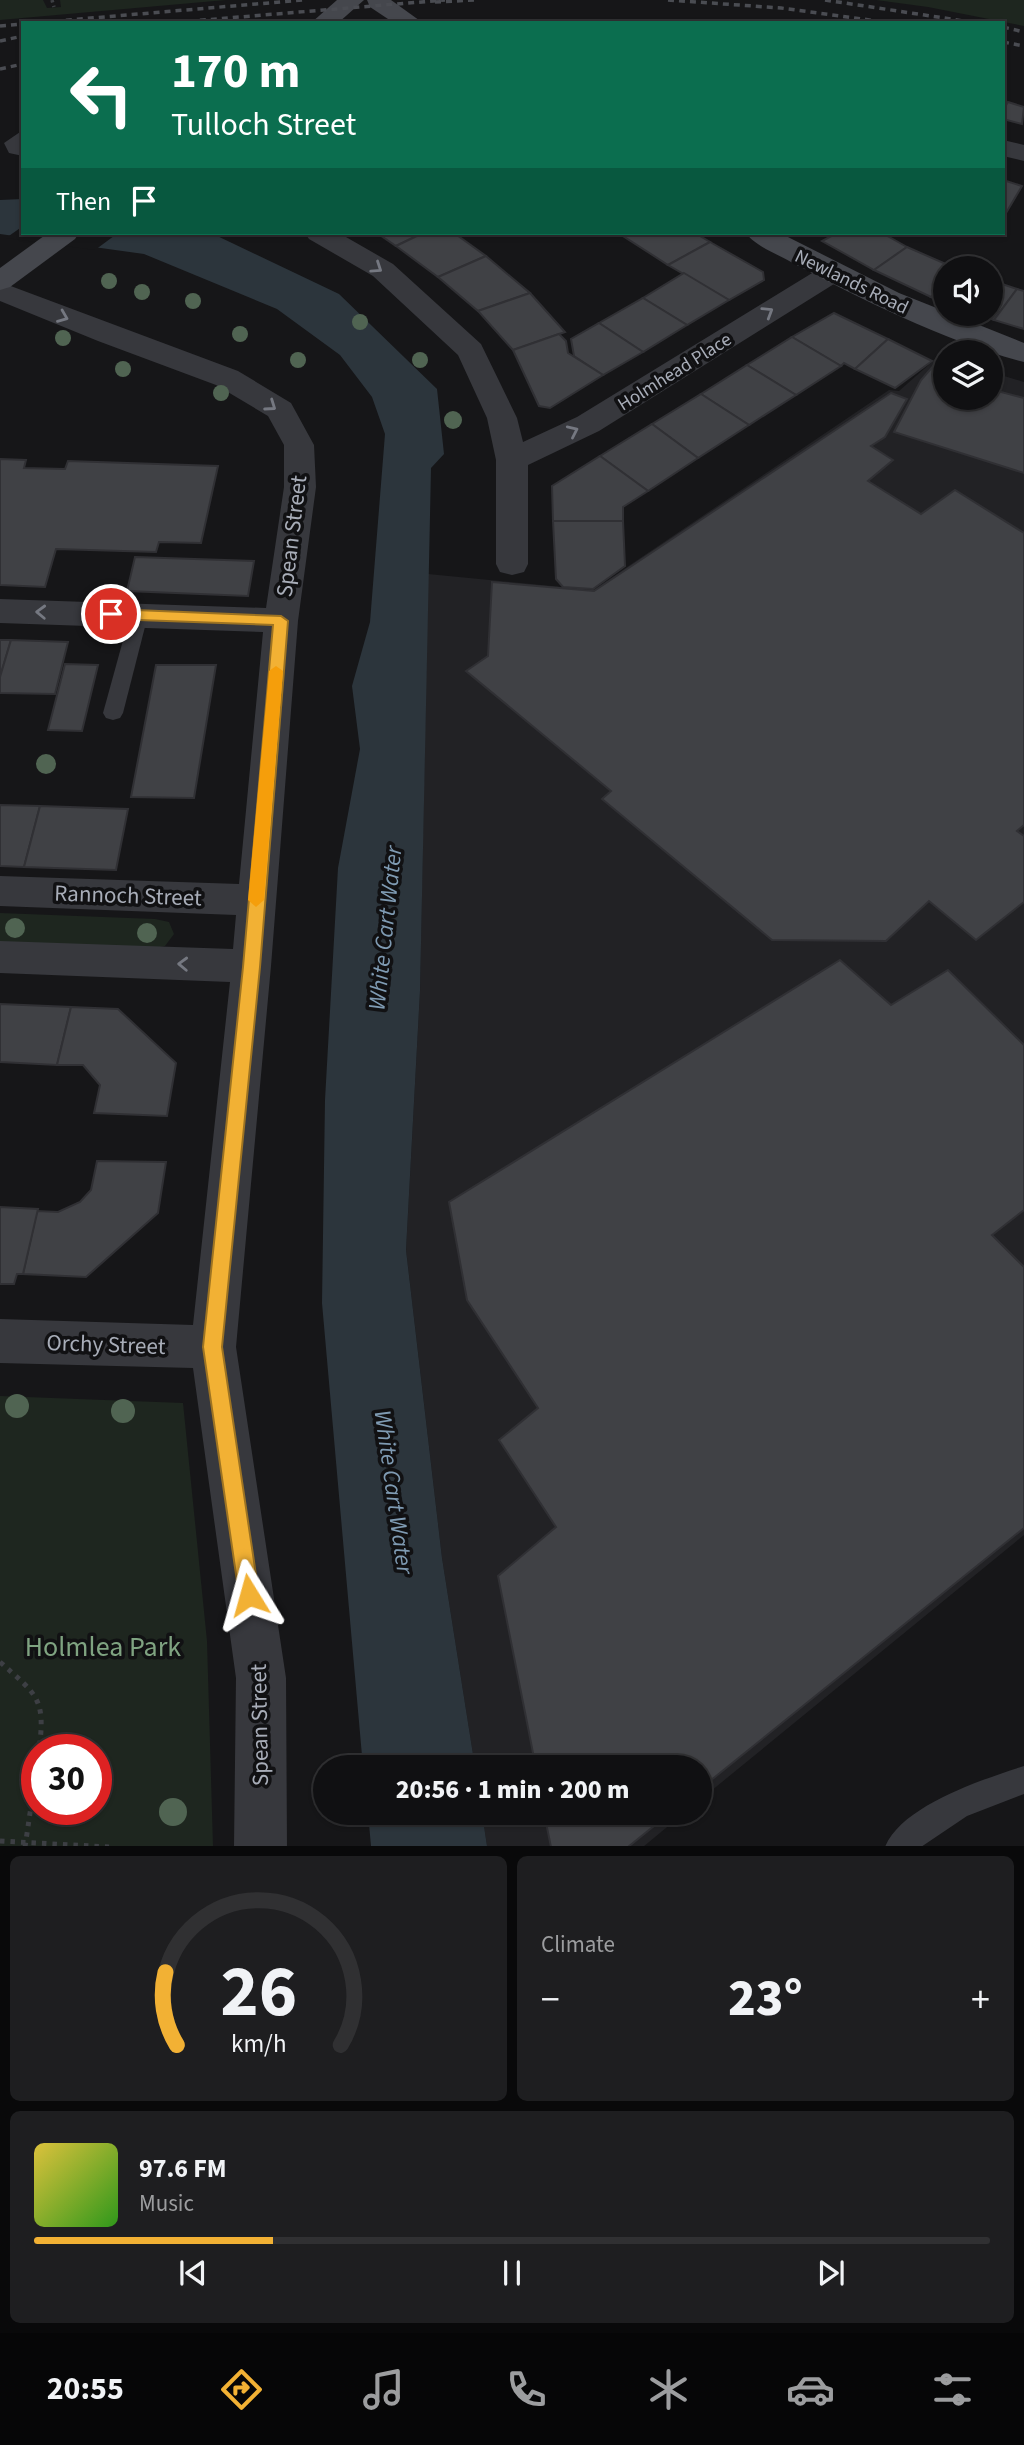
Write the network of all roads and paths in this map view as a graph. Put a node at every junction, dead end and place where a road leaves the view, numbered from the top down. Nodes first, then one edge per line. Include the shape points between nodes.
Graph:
1 (52, 0) edge
2 (352, 0) edge
3 (379, 1) edge
4 (54, 7) dead end
5 (326, 21) edge
6 (354, 21) edge
7 (408, 21) edge
8 (21, 136) edge
9 (1005, 148) edge
10 (21, 152) edge
11 (1024, 153) edge
12 (62, 235) edge
13 (322, 235) edge
14 (764, 235) edge
15 (832, 273) junction
16 (0, 281) edge
17 (0, 291) edge
18 (1024, 354) edge
19 (512, 460) junction
20 (512, 564) dead end
21 (0, 611) edge
22 (139, 615) junction
23 (281, 621) junction
24 (113, 713) dead end
25 (0, 891) edge
26 (256, 900) junction
27 (0, 957) edge
28 (251, 967) junction
29 (0, 1341) edge
30 (213, 1347) junction
31 (0, 1662) edge
32 (41, 1734) edge
33 (1024, 1780) edge
34 (28, 1825) edge
35 (0, 1841) edge
36 (25, 1844) edge
37 (109, 1846) edge
38 (260, 1846) edge
39 (899, 1846) edge

1 - 4 path
2 - 5 street
3 - 6 street
3 - 7 street
8 - 10 lane via 11,143
9 - 11 street
12 - 16 street
13 -> 19 street via 383,270 471,351 502,418
14 - 15 street, Newlands Road
15 - 18 street, Newlands Road via 898,305
19 -> 15 street, Holmhead Place via 588,424
17 -> 23 street, Spean Street via 227,379 279,410 299,445 300,487
19 - 20 street
22 -> 21 street
22 - 23 street
22 - 24 lane
23 - 26 street, Spean Street
25 - 26 street, Rannoch Street
26 - 28 street, Spean Street
28 -> 27 street
28 - 30 street, Spean Street
29 - 30 street, Orchy Street
30 - 38 street, Spean Street via 261,1678
31 - 32 path via 40,1699
33 - 39 lane via 931,1819
34 - 36 path
35 - 36 path
36 - 37 path

